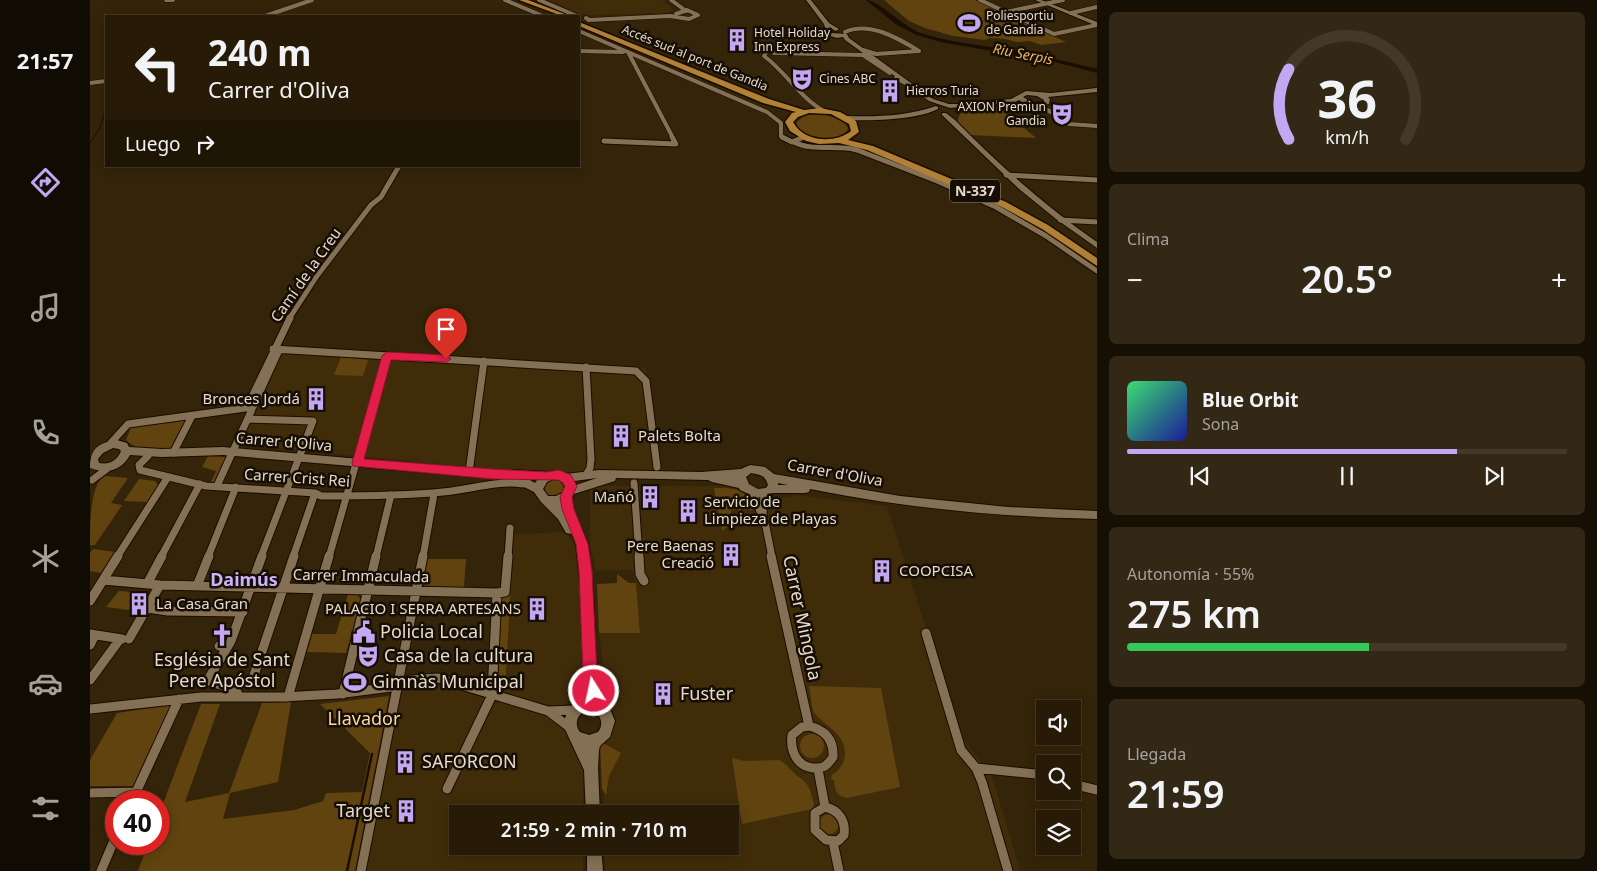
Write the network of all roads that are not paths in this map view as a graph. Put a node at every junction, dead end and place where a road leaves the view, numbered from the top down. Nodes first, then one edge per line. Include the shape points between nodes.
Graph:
1 (166, 0) edge
2 (173, 0) edge
3 (312, 0) edge
4 (505, 0) edge
5 (515, 0) edge
6 (522, 0) edge
7 (539, 0) edge
8 (667, 0) edge
9 (671, 0) edge
10 (808, 0) edge
11 (980, 0) edge
12 (998, 0) edge
13 (1037, 0) edge
14 (1063, 0) edge
15 (985, 3) junction
16 (1046, 4) junction
17 (1097, 7) edge
18 (686, 11) junction
19 (1006, 12) junction
20 (1071, 13) junction
21 (678, 14) junction
22 (268, 15) edge
23 (541, 15) edge
24 (552, 15) edge
25 (559, 15) edge
26 (564, 15) edge
27 (575, 15) edge
28 (580, 17) edge
29 (580, 25) edge
30 (580, 25) edge
31 (1097, 25) edge
32 (852, 29) junction
33 (580, 31) edge
34 (837, 32) junction
35 (845, 34) junction
36 (580, 51) edge
37 (628, 52) junction
38 (864, 53) junction
39 (874, 56) junction
40 (890, 73) dead end
41 (896, 78) dead end
42 (105, 81) edge
43 (90, 83) edge
44 (907, 84) junction
45 (1097, 91) edge
46 (1038, 94) junction
47 (1019, 98) junction
48 (1026, 102) junction
49 (1046, 104) junction
50 (948, 105) junction
51 (936, 108) junction
52 (824, 110) junction
53 (803, 112) junction
54 (943, 114) junction
55 (955, 115) junction
56 (847, 118) junction
57 (790, 119) junction
58 (1097, 126) edge
59 (854, 132) junction
60 (804, 137) junction
61 (842, 140) junction
62 (604, 141) dead end
63 (794, 142) junction
64 (397, 167) edge
65 (1006, 176) junction
66 (1097, 180) edge
67 (1060, 220) junction
68 (1097, 222) edge
69 (1097, 246) edge
70 (1097, 257) edge
71 (1097, 263) edge
72 (1097, 271) edge
73 (276, 350) junction
74 (387, 356) junction
75 (484, 361) junction
76 (586, 367) junction
77 (250, 407) junction
78 (192, 416) junction
79 (248, 419) junction
80 (125, 427) junction
81 (109, 445) junction
82 (123, 448) junction
83 (234, 450) junction
84 (168, 453) junction
85 (299, 455) junction
86 (148, 456) junction
87 (94, 459) edge
88 (120, 462) junction
89 (358, 463) junction
90 (657, 467) dead end
91 (108, 468) junction
92 (470, 469) junction
93 (588, 471) junction
94 (492, 474) junction
95 (547, 476) junction
96 (619, 476) junction
97 (772, 477) junction
98 (168, 478) junction
99 (566, 478) junction
100 (743, 479) junction
101 (91, 481) edge
102 (634, 483) dead end
103 (200, 484) junction
104 (217, 486) junction
105 (236, 487) junction
106 (286, 491) junction
107 (768, 491) junction
108 (315, 493) junction
109 (753, 493) junction
110 (434, 494) junction
111 (542, 494) junction
112 (568, 494) junction
113 (391, 495) junction
114 (347, 496) junction
115 (893, 499) junction
116 (763, 516) junction
117 (1097, 516) edge
118 (510, 528) dead end
119 (583, 556) junction
120 (103, 580) junction
121 (644, 581) dead end
122 (147, 584) junction
123 (160, 585) junction
124 (198, 586) junction
125 (252, 586) junction
126 (283, 588) junction
127 (319, 589) junction
128 (367, 590) junction
129 (417, 591) junction
130 (497, 594) junction
131 (90, 601) edge
132 (147, 608) junction
133 (243, 612) junction
134 (926, 633) dead end
135 (93, 634) edge
136 (127, 639) junction
137 (90, 645) edge
138 (590, 674) junction
139 (90, 680) edge
140 (252, 681) dead end
141 (398, 685) junction
142 (491, 693) junction
143 (343, 694) junction
144 (239, 697) junction
145 (288, 697) junction
146 (179, 699) junction
147 (578, 708) junction
148 (600, 708) junction
149 (90, 709) edge
150 (548, 711) junction
151 (809, 726) junction
152 (574, 733) junction
153 (595, 741) junction
154 (976, 768) junction
155 (818, 769) junction
156 (590, 770) junction
157 (1036, 775) edge
158 (1081, 786) edge
159 (447, 789) dead end
160 (137, 790) edge
161 (1097, 790) edge
162 (90, 793) edge
163 (105, 794) edge
164 (592, 805) edge
165 (825, 808) junction
166 (833, 842) junction
167 (107, 855) edge
168 (594, 855) edge
169 (100, 871) edge
170 (361, 871) edge
171 (594, 871) edge
172 (839, 871) edge
173 (1008, 871) edge

1 - 2 street
3 - 22 street
4 - 23 street
5 - 24 highway
6 - 25 highway
6 - 26 highway
7 - 27 street
8 - 21 street
9 - 18 street
10 - 34 main road via 828,27 829,34
11 - 15 street
12 - 15 street
13 - 16 main road
14 - 16 street
15 - 19 street
16 - 19 street
16 - 20 main road
17 - 20 street
18 - 21 street
18 - 21 street via 698,15 689,19
19 - 31 street via 1058,34
20 - 31 main road
21 - 28 street via 589,20
29 - 53 highway, Accés sud al port de Gandia / N-337 via 766,101
30 - 57 highway, Accés sud al port de Gandia / N-337 via 758,101
32 - 34 street
32 - 35 street
32 - 39 street via 871,28 919,51
33 - 37 street
34 - 35 main road
34 - 44 main road
35 - 38 main road via 847,40
36 - 37 street
37 - 62 street via 676,144
37 - 63 street via 775,116 781,123 781,136
38 - 39 main road
38 - 40 street
38 - 52 street via 764,51 764,56 774,62 812,105
39 - 50 main road via 931,100
41 - 44 street
42 - 43 street
44 - 51 main road
45 - 46 main road
45 - 49 main road
46 - 47 main road via 1024,93
46 - 49 main road
47 - 48 main road
47 - 50 main road
48 - 49 main road
48 - 55 main road
49 - 58 street via 1069,124
50 - 51 main road
50 - 55 main road
51 - 54 main road
51 - 56 main road via 928,112
52 - 53 highway, Accés sud al port de Gandia / N-337
52 - 56 highway, Accés sud al port de Gandia / N-337
53 - 57 highway, Accés sud al port de Gandia / N-337
54 - 55 main road
54 - 59 main road via 930,113 861,124
55 - 65 main road
56 - 59 highway, Accés sud al port de Gandia / N-337
57 - 60 highway, Accés sud al port de Gandia / N-337 via 792,130
59 - 61 highway, N-337
59 - 70 highway, Accés sud al port de Gandia / N-337 via 866,142 1024,210
60 - 61 highway, N-337 via 827,142
60 - 63 street
61 - 71 highway, N-337 via 870,148 1003,204 1045,227
63 - 72 street via 801,147 838,146 857,150 975,198 1042,233
64 - 73 street, Camí de la Creu via 381,197 301,299
65 - 66 street
65 - 67 main road
67 - 68 street
67 - 69 main road
73 - 74 street
73 - 77 street, Camí de la Creu
74 - 75 street
74 - 89 street
75 - 76 street
75 - 92 street
76 - 90 street via 631,370 645,378
76 - 93 street via 591,457
77 - 78 street
77 - 79 street, Camí de la Creu
78 - 80 street
78 - 84 street
79 - 83 street, Camí de la Creu
79 - 85 street via 313,421
80 - 81 street
80 - 82 street
81 - 82 main road, Carrer d'Oliva
81 - 87 main road
82 - 84 main road, Carrer d'Oliva
82 - 88 main road
83 - 84 main road, Carrer d'Oliva
83 - 85 main road, Carrer d'Oliva
83 - 104 street, Camí de la Creu
84 - 86 main road, Carrer d'Oliva
85 - 89 main road, Carrer d'Oliva
85 - 106 street
86 - 88 main road, Carrer d'Oliva
86 - 98 street, Carrer Crist Rei via 139,465 142,471
87 - 91 main road
87 - 101 street
88 - 91 main road, Carrer d'Oliva
89 - 92 main road, Carrer d'Oliva
89 - 114 street
91 - 101 street
92 - 94 main road, Carrer d'Oliva
93 - 96 main road
93 - 99 main road
94 - 95 main road, Carrer d'Oliva
94 - 111 main road, Carrer d'Oliva via 514,477
95 - 99 main road
95 - 111 main road via 540,482
96 - 100 main road
96 - 112 main road
97 - 100 main road via 755,468
97 - 107 main road via 773,483
97 - 115 main road, Carrer d'Oliva
98 - 103 street, Carrer Crist Rei
98 - 120 street
99 - 112 main road via 570,482
100 - 109 main road
102 - 121 street via 640,574
103 - 104 street, Carrer Crist Rei
103 - 122 street
104 - 105 street, Carrer Crist Rei
105 - 106 street, Carrer Crist Rei
105 - 124 street
106 - 108 street, Carrer Crist Rei
106 - 125 street
107 - 109 main road
107 - 115 main road, Carrer d'Oliva via 800,489
107 - 116 street, Carrer Mingola
108 - 114 street, Carrer Crist Rei
108 - 126 street
109 - 116 street, Carrer Mingola
110 - 111 street, Carrer Crist Rei via 513,482 522,483
110 - 113 street, Carrer Crist Rei
110 - 129 street
111 - 112 main road via 558,501
111 - 119 main road via 563,517
112 - 119 main road via 568,509 582,544
113 - 114 street, Carrer Crist Rei
113 - 128 street
114 - 127 street
115 - 117 main road, Carrer d'Oliva via 980,510
116 - 151 street, Carrer Mingola
118 - 130 street via 504,592
119 - 138 main road
120 - 122 street, Carrer Immaculada
120 - 131 street
122 - 123 street, Carrer Immaculada
123 - 124 street, Carrer Immaculada
123 - 132 street
124 - 125 street, Carrer Immaculada
125 - 126 street, Carrer Immaculada
125 - 133 street
126 - 127 street, Carrer Immaculada
126 - 140 street
127 - 128 street, Carrer Immaculada
127 - 145 street
128 - 129 street, Carrer Immaculada
128 - 143 street
129 - 130 street, Carrer Immaculada
129 - 141 street
130 - 142 street
132 - 133 street
132 - 136 street
133 - 144 street via 209,680 236,690
134 - 154 street via 961,750
135 - 136 street
135 - 137 street
136 - 139 street
138 - 147 main road
138 - 148 main road
141 - 142 street via 411,680 438,678
141 - 143 street
141 - 170 street
142 - 150 street
142 - 159 street
143 - 145 street
144 - 145 street
144 - 146 street
146 - 149 street
146 - 160 street
147 - 148 main road via 590,704
147 - 150 street
147 - 152 main road via 571,716
148 - 153 main road via 608,725 604,734
150 - 152 street
151 - 155 street via 828,736 834,750 830,763
151 - 155 street via 796,730 792,735 791,748 798,762
152 - 153 main road via 586,742
152 - 156 main road
153 - 156 main road
154 - 157 street
154 - 173 street
155 - 165 street
156 - 164 main road
158 - 161 street
162 - 163 street
165 - 166 street via 815,813 813,825 819,836
165 - 166 street via 839,814 845,826 842,839
166 - 172 street
167 - 169 street
168 - 171 main road

